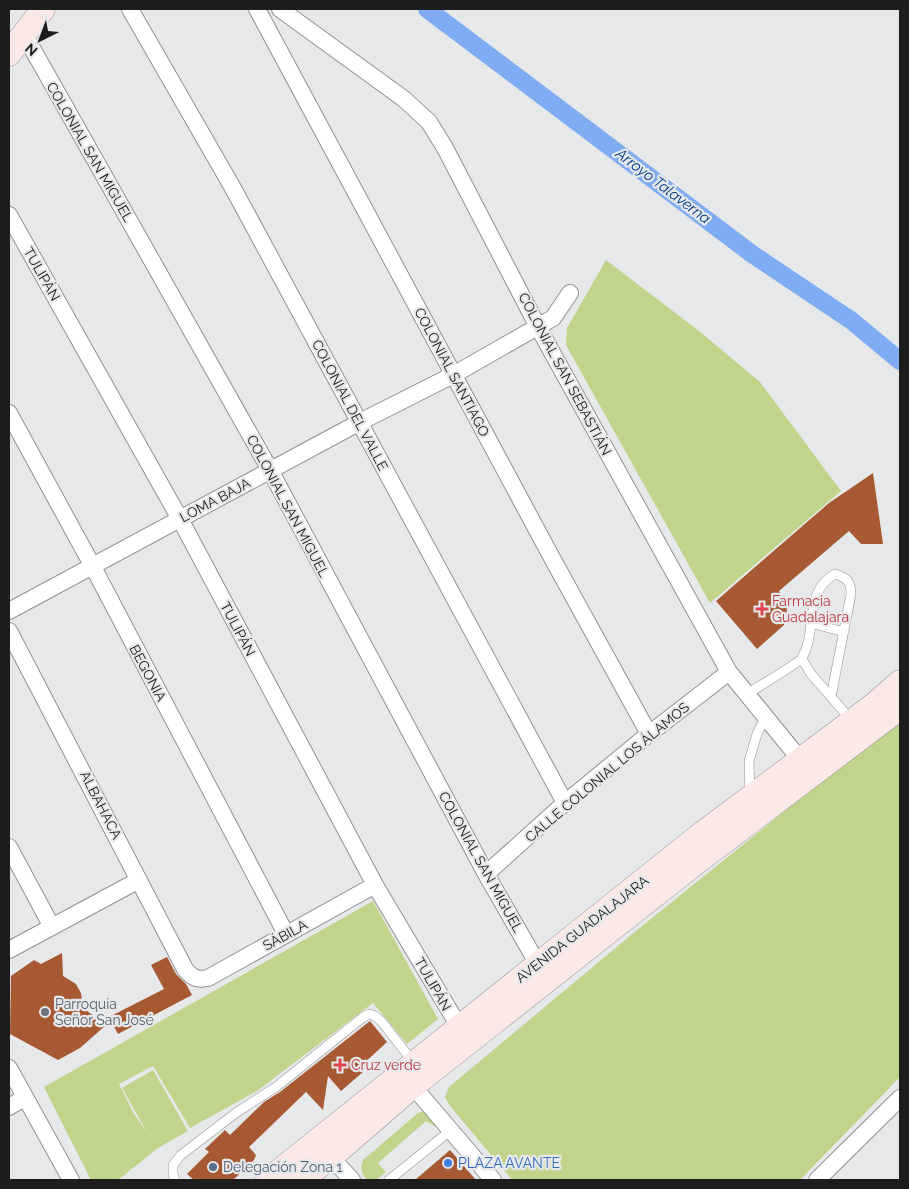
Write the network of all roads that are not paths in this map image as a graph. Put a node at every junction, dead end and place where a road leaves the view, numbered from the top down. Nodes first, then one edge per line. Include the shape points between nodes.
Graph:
1 (43, 9) edge
2 (130, 9) edge
3 (257, 9) edge
4 (280, 9) edge
5 (24, 34) junction
6 (9, 54) edge
7 (9, 215) edge
8 (570, 293) dead end
9 (538, 327) junction
10 (453, 375) junction
11 (9, 413) edge
12 (360, 422) junction
13 (270, 470) junction
14 (180, 519) junction
15 (92, 565) junction
16 (9, 611) edge
17 (811, 623) junction
18 (9, 631) edge
19 (844, 632) junction
20 (802, 659) junction
21 (729, 672) junction
22 (900, 682) edge
23 (747, 694) junction
24 (831, 697) junction
25 (900, 708) edge
26 (766, 716) junction
27 (852, 721) junction
28 (649, 734) junction
29 (807, 767) junction
30 (750, 798) junction
31 (565, 803) junction
32 (9, 847) edge
33 (486, 874) junction
34 (139, 880) junction
35 (375, 885) junction
36 (52, 927) junction
37 (286, 934) junction
38 (9, 950) edge
39 (542, 973) junction
40 (194, 978) joint
41 (463, 1035) junction
42 (9, 1068) edge
43 (410, 1074) junction
44 (24, 1098) junction
45 (900, 1099) edge
46 (9, 1107) edge
47 (450, 1130) junction
48 (331, 1157) junction
49 (298, 1176) edge
50 (822, 1178) edge
51 (71, 1180) edge
52 (175, 1180) edge
53 (352, 1180) edge
54 (390, 1180) edge
55 (493, 1180) edge

1 - 5 main road
2 - 12 street, COLONIAL DEL VALLE via 234,190
3 - 10 street, COLONIAL SANTIAGO
4 - 9 street, COLONIAL SAN SEBASTIÁN via 404,99 429,122
5 - 6 main road
5 - 13 street, COLONIAL SAN MIGUEL
7 - 14 street, TULIPÁN
8 - 9 street, LOMA BAJA via 553,318
9 - 10 street, LOMA BAJA
9 - 21 street, COLONIAL SAN SEBASTIÁN
10 - 12 street, LOMA BAJA
10 - 28 street, COLONIAL SANTIAGO
11 - 15 street, BEGONIA
12 - 13 street, LOMA BAJA
12 - 31 street, COLONIAL DEL VALLE
13 - 14 street, LOMA BAJA
13 - 33 street, COLONIAL SAN MIGUEL
14 - 15 street, LOMA BAJA
14 - 35 street, TULIPÁN
15 - 16 street, LOMA BAJA
15 - 37 street, BEGONIA
17 - 19 lane
17 - 19 lane via 818,590 826,579 835,574 846,577 851,584
17 - 20 lane
18 - 34 street, ALBAHACA
19 - 24 lane
20 - 23 lane
20 - 24 lane
21 - 23 street, COLONIAL SAN SEBASTIÁN
21 - 28 street, CALLE COLONIAL LOS ÁLAMOS
22 - 27 main road, AVENIDA GUADALAJARA
23 - 26 street, COLONIAL SAN SEBASTIÁN
24 - 27 lane
25 - 29 main road, AVENIDA GUADALAJARA
26 - 29 street, COLONIAL SAN SEBASTIÁN
26 - 30 lane via 749,761
27 - 29 main road, AVENIDA GUADALAJARA
28 - 31 street, CALLE COLONIAL LOS ÁLAMOS
29 - 30 main road, AVENIDA GUADALAJARA
29 - 39 main road, AVENIDA GUADALAJARA via 693,865
30 - 39 main road, AVENIDA GUADALAJARA
31 - 33 street, CALLE COLONIAL LOS ÁLAMOS
32 - 36 street
33 - 39 street, COLONIAL SAN MIGUEL
34 - 36 street
34 - 40 street, ALBAHACA via 185,969
35 - 37 street, SÁBILA
35 - 41 street, TULIPÁN
36 - 38 street
37 - 40 street, SÁBILA via 208,978
39 - 41 main road, AVENIDA GUADALAJARA
41 - 43 main road, AVENIDA GUADALAJARA
42 - 44 street
43 - 47 street
43 - 48 main road, AVENIDA GUADALAJARA
43 - 49 main road, AVENIDA GUADALAJARA
43 - 52 lane via 382,1022 369,1014 276,1088 237,1112 181,1154 173,1165
44 - 46 street
44 - 51 street
45 - 50 street
47 - 54 lane
47 - 55 street
48 - 49 main road, AVENIDA GUADALAJARA
48 - 53 street

